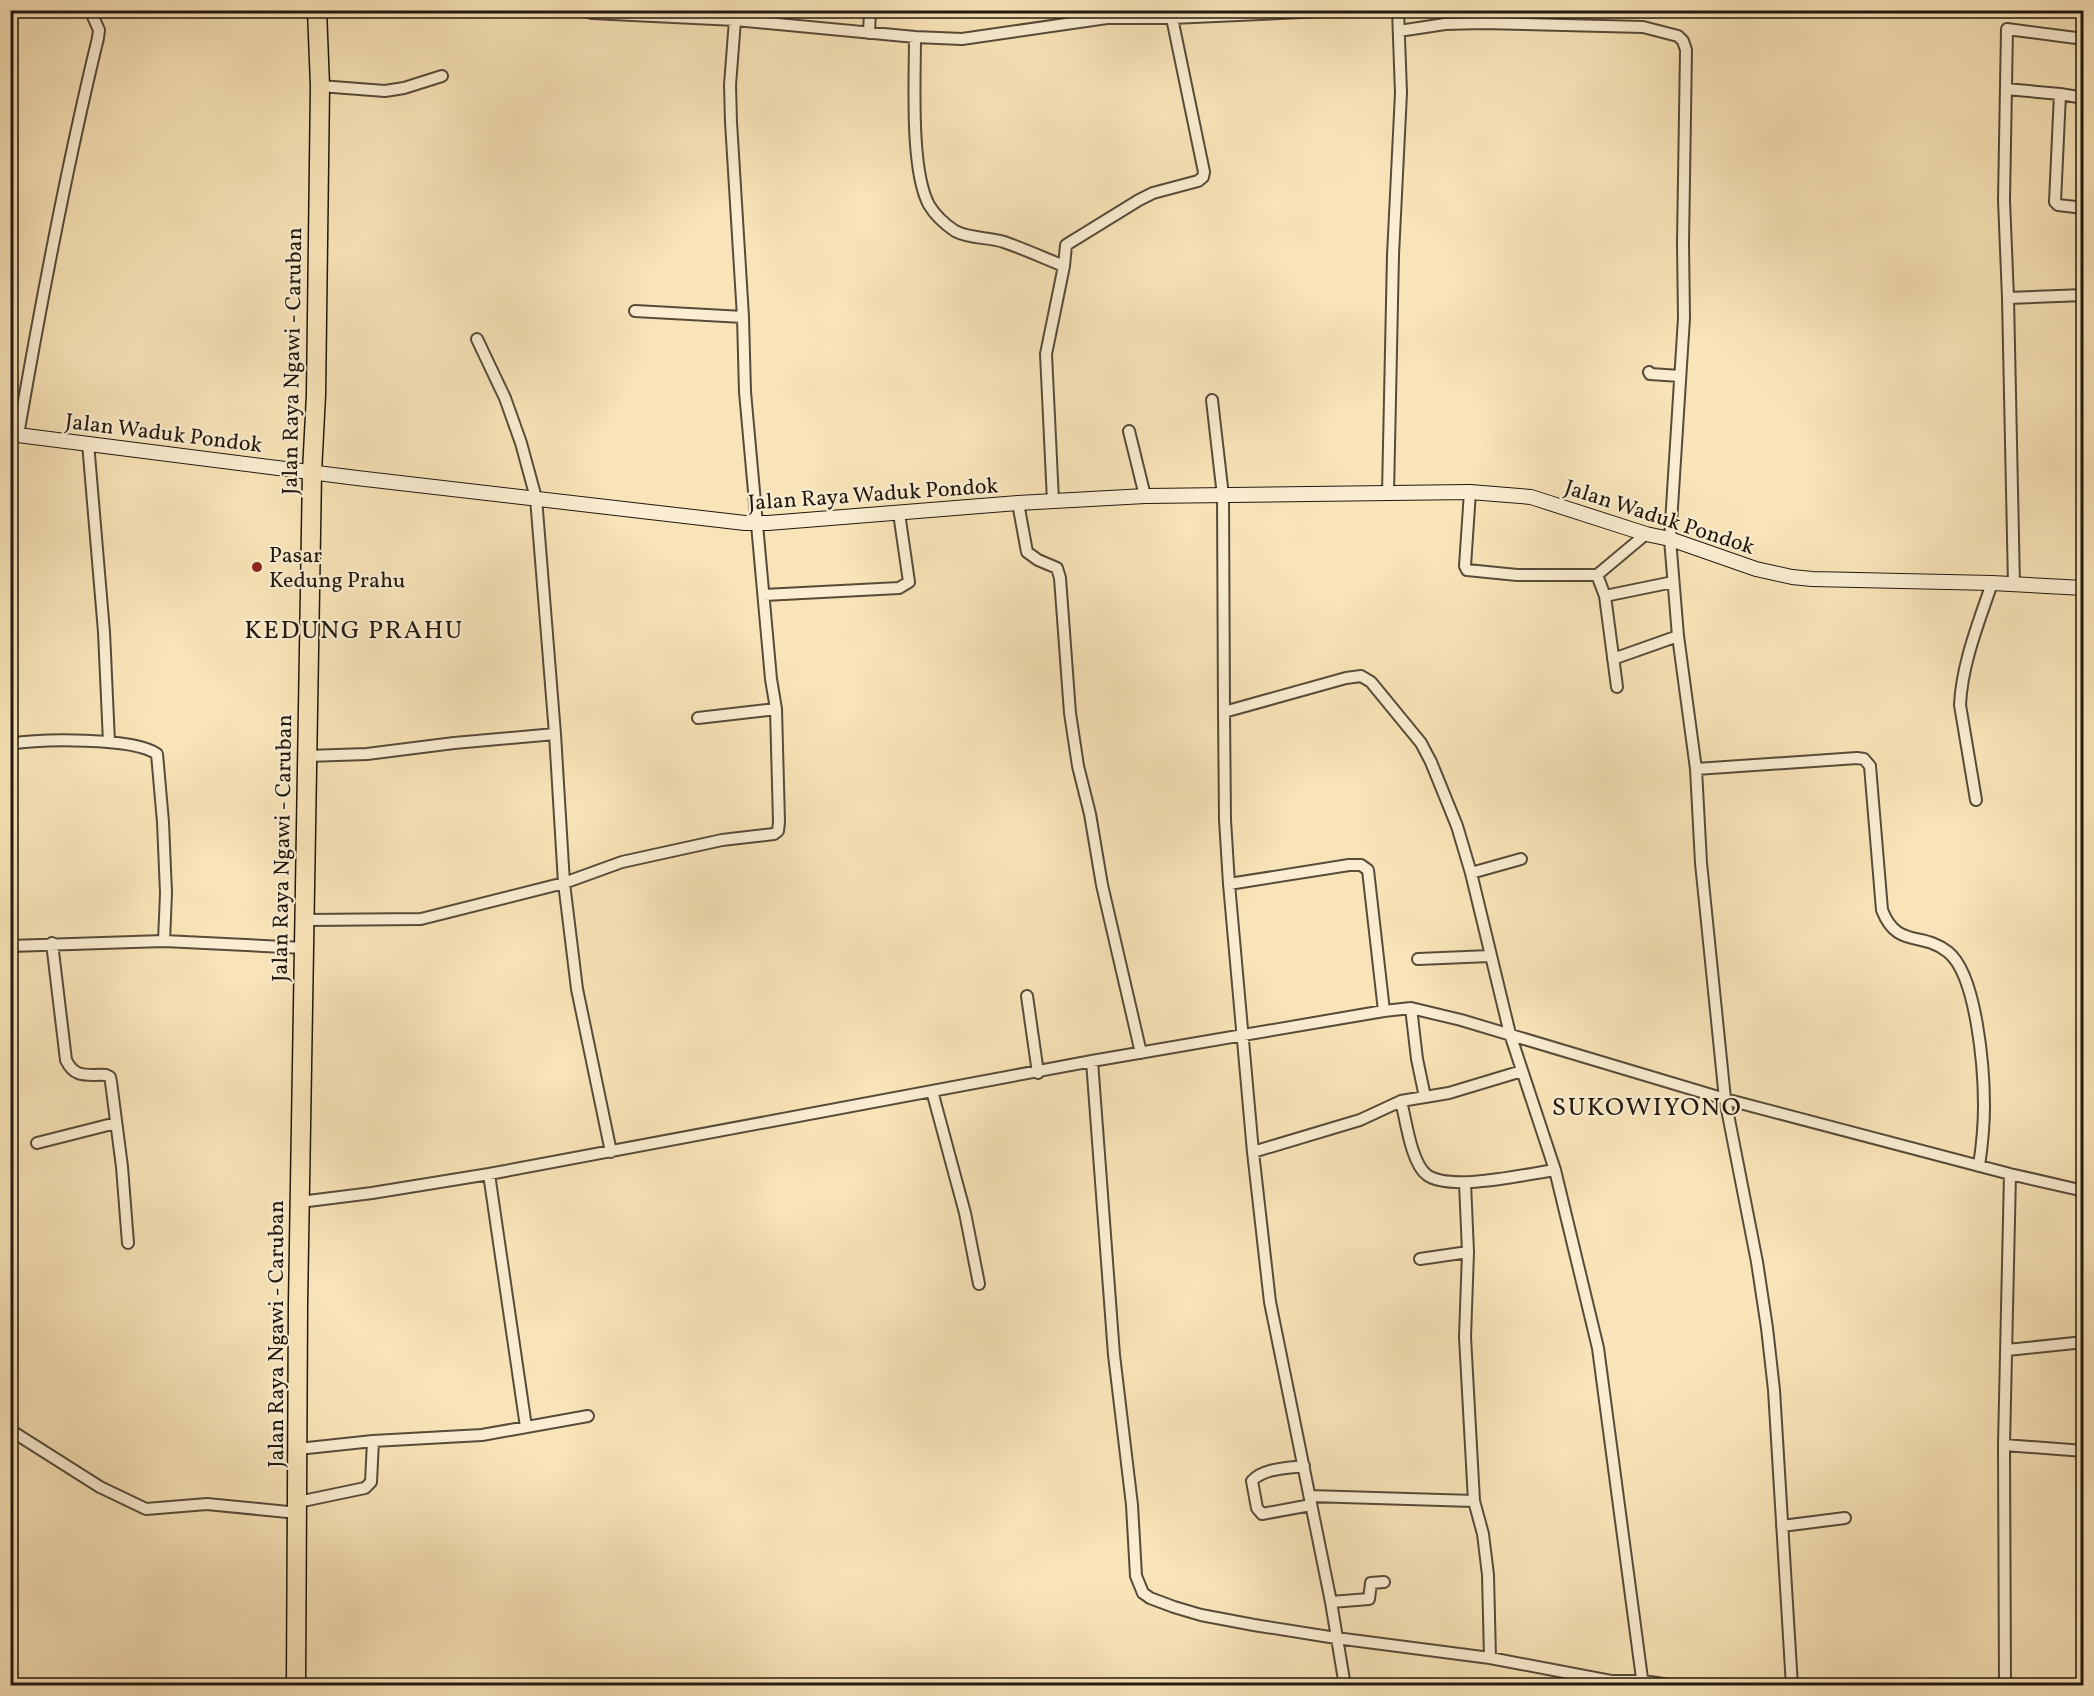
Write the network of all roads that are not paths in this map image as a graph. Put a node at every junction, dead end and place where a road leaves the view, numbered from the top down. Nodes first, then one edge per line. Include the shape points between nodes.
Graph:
1 (90, 10) edge
2 (317, 10) edge
3 (583, 10) edge
4 (870, 10) edge
5 (1344, 10) edge
6 (1398, 10) edge
7 (686, 14) edge
8 (1172, 18) junction
9 (735, 20) junction
10 (1399, 31) junction
11 (869, 33) junction
12 (915, 37) junction
13 (2084, 39) edge
14 (442, 76) dead end
15 (320, 86) junction
16 (2007, 89) junction
17 (2060, 94) junction
18 (2084, 98) edge
19 (2084, 208) edge
20 (1064, 266) junction
21 (2084, 295) edge
22 (2008, 298) junction
23 (635, 311) dead end
24 (743, 317) junction
25 (477, 339) dead end
26 (1649, 372) dead end
27 (1680, 376) junction
28 (1212, 400) dead end
29 (1129, 431) dead end
30 (14, 434) edge
31 (88, 443) junction
32 (312, 472) junction
33 (1470, 492) junction
34 (1388, 493) junction
35 (1145, 496) junction
36 (1223, 496) junction
37 (536, 498) junction
38 (1053, 501) junction
39 (1018, 503) junction
40 (899, 513) junction
41 (757, 523) junction
42 (1646, 534) junction
43 (1670, 539) junction
44 (1597, 575) junction
45 (1673, 582) junction
46 (1992, 583) junction
47 (2014, 585) junction
48 (2084, 588) edge
49 (764, 595) junction
50 (1605, 596) junction
51 (1678, 636) junction
52 (1613, 659) junction
53 (1617, 687) dead end
54 (776, 709) junction
55 (1224, 712) junction
56 (698, 718) dead end
57 (555, 734) junction
58 (110, 742) junction
59 (10, 744) edge
60 (307, 756) junction
61 (1696, 769) junction
62 (1976, 800) dead end
63 (1521, 859) dead end
64 (1471, 873) junction
65 (564, 883) junction
66 (1228, 884) junction
67 (306, 920) junction
68 (164, 940) junction
69 (52, 943) junction
70 (10, 946) edge
71 (304, 948) junction
72 (1490, 956) junction
73 (1418, 959) dead end
74 (1028, 996) dead end
75 (1412, 1008) junction
76 (1384, 1011) junction
77 (1510, 1034) junction
78 (1242, 1035) junction
79 (1141, 1053) junction
80 (1092, 1061) junction
81 (1522, 1071) junction
82 (1038, 1072) junction
83 (932, 1091) junction
84 (1425, 1097) junction
85 (1725, 1099) junction
86 (1401, 1101) junction
87 (116, 1123) junction
88 (37, 1143) dead end
89 (611, 1152) junction
90 (1253, 1152) junction
91 (1979, 1166) junction
92 (1555, 1170) junction
93 (489, 1174) junction
94 (2010, 1174) junction
95 (1466, 1183) junction
96 (2084, 1191) edge
97 (300, 1202) junction
98 (128, 1243) dead end
99 (1468, 1252) junction
100 (1420, 1259) dead end
101 (979, 1284) dead end
102 (2084, 1342) edge
103 (2007, 1350) junction
104 (588, 1416) dead end
105 (526, 1427) junction
106 (10, 1430) edge
107 (373, 1441) junction
108 (2004, 1445) junction
109 (298, 1449) junction
110 (2084, 1451) edge
111 (1304, 1466) junction
112 (1310, 1500) junction
113 (1474, 1501) junction
114 (298, 1515) junction
115 (1845, 1518) dead end
116 (1782, 1526) junction
117 (1384, 1582) dead end
118 (1331, 1602) junction
119 (1336, 1638) junction
120 (1490, 1658) junction
121 (1612, 1683) edge
122 (1643, 1683) edge
123 (296, 1686) edge
124 (1345, 1686) edge
125 (1677, 1686) edge
126 (1792, 1686) edge
127 (2005, 1686) edge

1 - 30 street via 99,30 98,38
2 - 15 highway, Jalan Raya Ngawi - Caruban
3 - 7 street
4 - 11 street
5 - 8 street
6 - 10 street
7 - 9 street
8 - 12 street via 1107,18 962,39
8 - 20 street via 1203,177 1153,193 1066,245
9 - 11 street
9 - 24 street via 730,122
10 - 27 street via 1481,23 1643,27 1678,36 1683,41 1684,318
10 - 34 street via 1401,93
11 - 12 street
12 - 20 street via 918,165 930,206 957,232 1002,241
13 - 16 street via 2007,28
14 - 15 street via 385,91
15 - 32 highway, Jalan Raya Ngawi - Caruban
16 - 17 street
16 - 22 street via 2004,200
17 - 18 street
17 - 19 street via 2055,202
20 - 38 street via 1046,354
21 - 22 street
22 - 47 street
23 - 24 street
24 - 41 street via 745,392
25 - 37 street via 505,398
26 - 27 street
27 - 43 street
28 - 36 street
29 - 35 street
30 - 31 street, Jalan Waduk Pondok
31 - 32 street, Jalan Waduk Pondok
31 - 58 street
32 - 37 street, Jalan Raya Waduk Pondok
32 - 60 highway, Jalan Raya Ngawi - Caruban
33 - 34 street, Jalan Waduk Pondok
33 - 42 street, Jalan Waduk Pondok via 1532,497
33 - 44 street via 1467,570 1516,575
34 - 36 street, Jalan Waduk Pondok
35 - 36 street, Jalan Raya Waduk Pondok
35 - 38 street, Jalan Raya Waduk Pondok
36 - 55 street
37 - 41 street, Jalan Raya Waduk Pondok
37 - 57 street
38 - 39 street, Jalan Raya Waduk Pondok
39 - 40 street, Jalan Raya Waduk Pondok
39 - 79 street via 1027,552 1057,568 1060,578 1070,714 1078,766
40 - 41 street, Jalan Raya Waduk Pondok
40 - 49 street via 909,582 898,588
41 - 49 street
42 - 43 street, Jalan Waduk Pondok
42 - 44 street
43 - 45 street
43 - 46 street, Jalan Waduk Pondok via 1756,569 1792,577
44 - 50 street
45 - 50 street
45 - 51 street
46 - 47 street, Jalan Waduk Pondok
46 - 62 street via 1960,691
47 - 48 street, Jalan Waduk Pondok
49 - 54 street
50 - 52 street
51 - 52 street
51 - 61 street
52 - 53 street
54 - 56 street
54 - 65 street via 778,831 622,862
55 - 64 street via 1347,678 1361,676 1371,682 1421,743 1457,826
55 - 66 street
57 - 60 street via 367,754
57 - 65 street
58 - 59 street
58 - 68 street via 151,749 159,760 166,893
60 - 67 highway, Jalan Raya Ngawi - Caruban
61 - 85 street via 1701,863
61 - 91 street via 1857,758 1870,766 1882,910 1888,925 1898,934 1949,952 1969,991 1977,1028 1984,1107
63 - 64 street
64 - 72 street
65 - 67 street via 421,919
65 - 89 street via 577,989
66 - 76 street via 1349,865 1361,865 1368,870
66 - 78 street
67 - 71 highway, Jalan Raya Ngawi - Caruban
68 - 69 street
68 - 71 street
69 - 70 street
69 - 87 street via 66,1060 77,1074 110,1077
71 - 97 highway, Jalan Raya Ngawi - Caruban
72 - 73 street
72 - 77 street
74 - 82 street
75 - 76 street
75 - 77 street
75 - 84 street
76 - 78 street
77 - 81 street
77 - 85 street
78 - 79 street
78 - 90 street
79 - 80 street
80 - 82 street
80 - 119 street via 1114,1355 1139,1585 1150,1598 1192,1612
81 - 84 street
81 - 92 street
82 - 83 street
83 - 89 street
83 - 101 street via 965,1213
84 - 86 street
85 - 91 street
85 - 116 street via 1767,1328
86 - 90 street via 1360,1120
86 - 95 street via 1415,1158 1426,1174
87 - 88 street
87 - 98 street
89 - 93 street
90 - 111 street via 1268,1293
91 - 94 street
92 - 95 street
92 - 122 street via 1598,1348
93 - 97 street
93 - 105 street
94 - 96 street
94 - 103 street
95 - 99 street
97 - 109 highway, Jalan Raya Ngawi - Caruban
99 - 100 street
99 - 113 street via 1465,1337
102 - 103 street
103 - 108 street
104 - 105 street
105 - 107 street via 482,1435
106 - 114 street via 100,1487 146,1509 207,1504
107 - 109 street
107 - 114 street via 369,1485
108 - 110 street
108 - 127 street
109 - 114 highway, Jalan Raya Ngawi - Caruban
111 - 112 street
111 - 112 street via 1254,1477 1255,1500 1262,1514
112 - 113 street
112 - 118 street
113 - 120 street via 1488,1575
114 - 123 highway, Jalan Raya Ngawi - Caruban
115 - 116 street
116 - 126 street
117 - 118 street via 1371,1583 1370,1599
118 - 119 street
119 - 120 street
119 - 124 street
120 - 121 street
121 - 122 street
122 - 125 street

